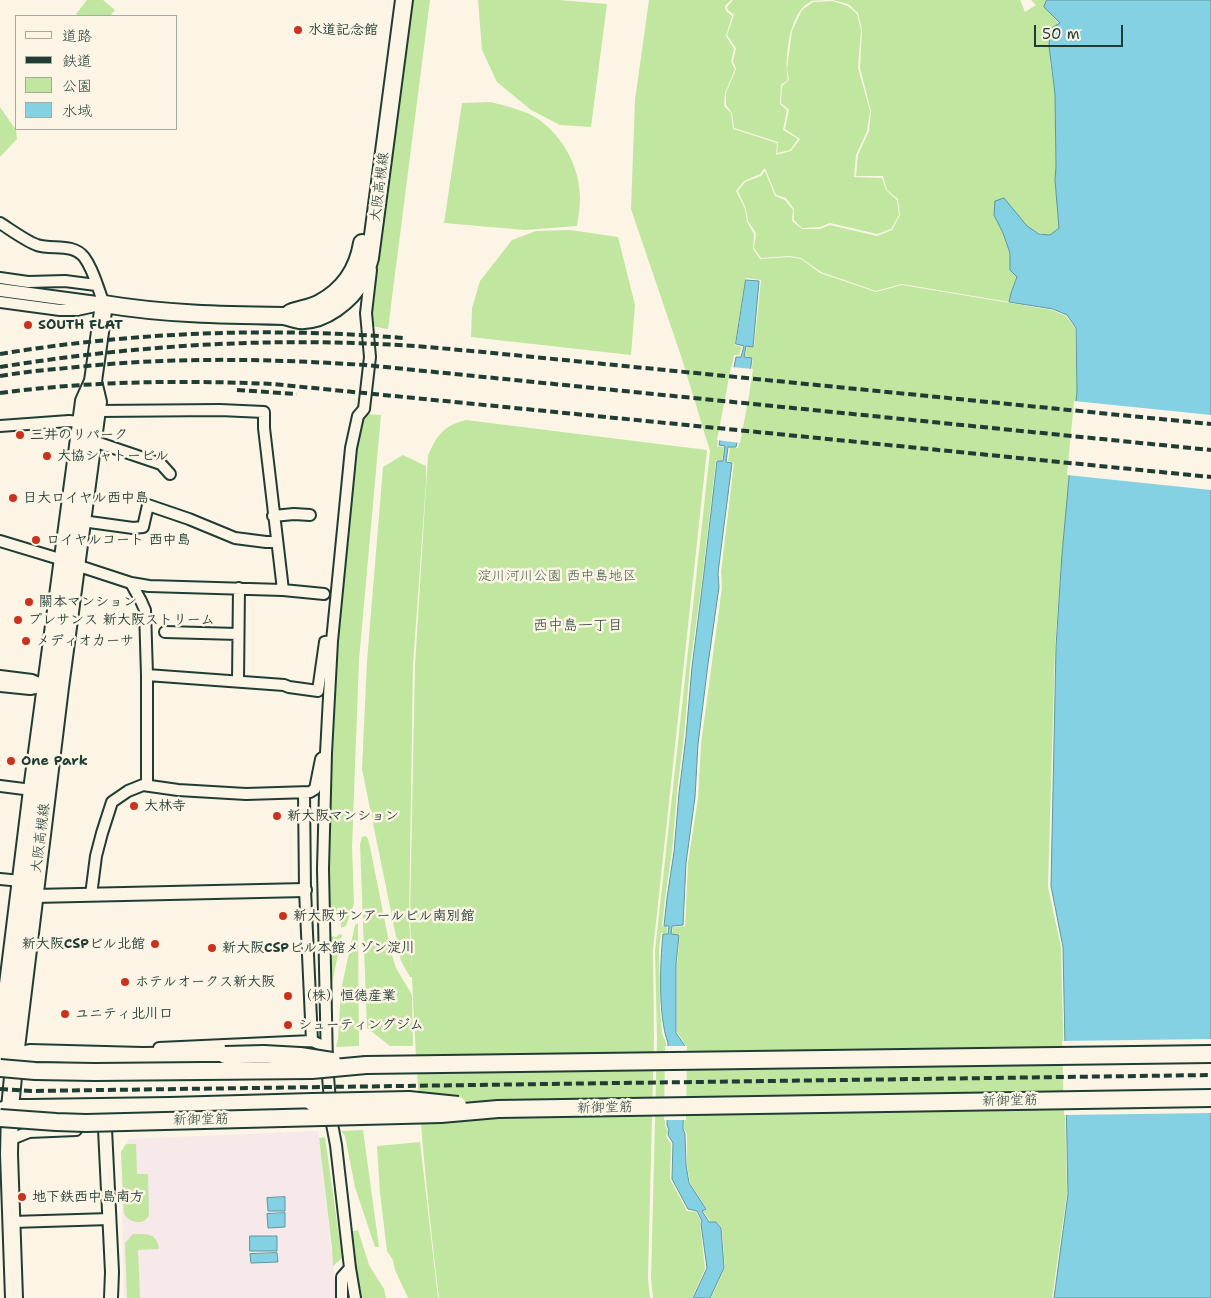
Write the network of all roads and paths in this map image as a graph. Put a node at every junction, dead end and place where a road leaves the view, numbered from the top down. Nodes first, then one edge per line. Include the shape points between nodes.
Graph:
1 (394, 0) edge
2 (404, 0) edge
3 (0, 223) edge
4 (372, 244) junction
5 (0, 278) edge
6 (96, 285) junction
7 (0, 290) edge
8 (0, 302) edge
9 (104, 304) junction
10 (284, 316) junction
11 (93, 381) junction
12 (97, 412) junction
13 (81, 422) junction
14 (0, 426) edge
15 (93, 441) junction
16 (170, 474) dead end
17 (310, 515) dead end
18 (273, 516) junction
19 (82, 521) junction
20 (0, 541) edge
21 (277, 542) junction
22 (70, 562) junction
23 (131, 583) junction
24 (239, 588) junction
25 (283, 590) junction
26 (324, 594) dead end
27 (165, 632) dead end
28 (238, 634) junction
29 (332, 641) junction
30 (147, 675) junction
31 (0, 676) edge
32 (238, 681) junction
33 (0, 686) edge
34 (53, 686) junction
35 (326, 754) junction
36 (147, 785) junction
37 (0, 786) edge
38 (32, 790) junction
39 (304, 793) junction
40 (0, 879) edge
41 (21, 881) junction
42 (305, 890) junction
43 (91, 895) junction
44 (34, 896) junction
45 (312, 1041) junction
46 (260, 1043) junction
47 (326, 1048) junction
48 (11, 1054) edge
49 (1211, 1054) edge
50 (327, 1065) junction
51 (366, 1065) junction
52 (0, 1068) edge
53 (1211, 1098) edge
54 (498, 1109) junction
55 (3, 1112) edge
56 (332, 1124) junction
57 (105, 1129) junction
58 (9, 1140) junction
59 (110, 1220) junction
60 (12, 1222) junction
61 (350, 1268) junction
62 (14, 1298) edge
63 (111, 1298) edge
64 (342, 1298) edge
65 (354, 1298) edge

1 - 10 main road, 大阪高槻線 via 361,252 356,266 332,296 320,304
2 - 4 main road, 大阪高槻線
3 - 6 street via 36,245 67,248 84,256
4 - 10 main road, 大阪高槻線 via 362,281 338,306 311,318 299,320
4 - 29 street via 366,313 370,357 364,409 358,416 351,448
5 - 6 street
6 - 9 street
7 - 9 street
8 - 9 street via 60,310
9 - 10 main road, 大阪高槻線 via 177,313
9 - 11 main road, 大阪高槻線
11 - 12 main road, 大阪高槻線
11 - 13 main road, 大阪高槻線 via 84,401
12 - 15 main road, 大阪高槻線
12 - 18 street via 264,412
13 - 14 street
13 - 22 main road, 大阪高槻線
15 - 16 street via 161,464
15 - 19 main road, 大阪高槻線
17 - 18 street
18 - 21 street
19 - 21 street via 143,527 148,505 235,538
19 - 22 main road, 大阪高槻線
20 - 22 street
21 - 25 street
22 - 23 street
22 - 34 main road, 大阪高槻線
23 - 24 street
23 - 30 street via 145,610
24 - 25 street
24 - 28 street
25 - 26 street
27 - 28 street
28 - 32 street
29 - 32 street via 325,642 318,691 289,688 284,684
29 - 35 street
30 - 32 street
30 - 36 street
31 - 34 street
33 - 34 street via 30,689
34 - 38 main road, 大阪高槻線
34 - 44 main road, 大阪高槻線
35 - 39 street via 321,759 315,788
35 - 47 street via 323,869
36 - 39 street via 246,794
36 - 43 street via 112,802 96,856
37 - 38 street
38 - 41 main road, 大阪高槻線
39 - 42 street
40 - 41 street
41 - 48 main road, 大阪高槻線
42 - 43 street
42 - 45 street
43 - 44 street
44 - 48 main road, 大阪高槻線
45 - 46 street
45 - 47 street
46 - 48 street
46 - 50 street via 267,1052 286,1060
47 - 50 street
48 - 51 main road, bridge via 264,1054
48 - 55 main road, 大阪高槻線
49 - 51 main road
50 - 56 street
51 - 52 main road, bridge via 312,1070 95,1072
53 - 54 main road, 新御堂筋, bridge
54 - 55 main road, bridge via 409,1100
54 - 55 main road, 新御堂筋, bridge via 431,1115 86,1123 56,1122
55 - 58 main road, 大阪高槻線
56 - 57 street
56 - 61 street
57 - 58 street via 29,1132
57 - 59 street
58 - 60 main road, 大阪高槻線
59 - 60 street
59 - 63 street
60 - 62 main road, 大阪高槻線
61 - 64 street via 342,1277
61 - 65 street

